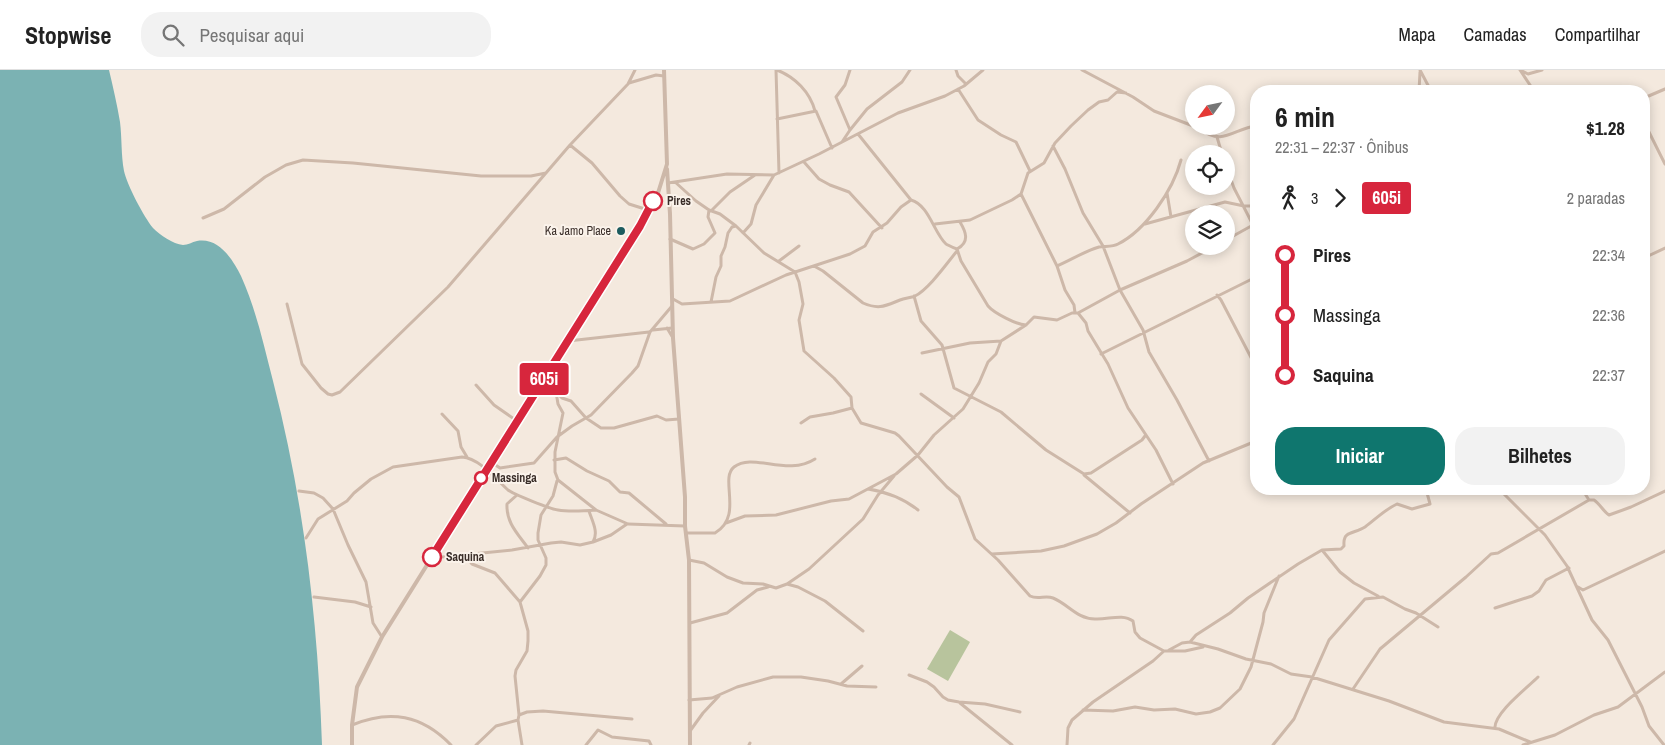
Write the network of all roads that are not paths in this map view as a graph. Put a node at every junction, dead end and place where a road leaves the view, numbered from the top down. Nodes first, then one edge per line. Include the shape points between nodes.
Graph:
1 (635, 70) edge
2 (664, 70) edge
3 (776, 70) edge
4 (850, 70) edge
5 (910, 70) edge
6 (956, 70) edge
7 (983, 70) edge
8 (1082, 70) edge
9 (1420, 70) edge
10 (1520, 70) edge
11 (1542, 70) edge
12 (664, 76) junction
13 (628, 84) junction
14 (966, 84) junction
15 (1419, 85) edge
16 (1429, 85) edge
17 (1530, 85) edge
18 (958, 89) junction
19 (1665, 89) edge
20 (1126, 93) junction
21 (1650, 95) edge
22 (815, 111) junction
23 (777, 119) junction
24 (1250, 128) edge
25 (850, 130) junction
26 (858, 134) junction
27 (1650, 134) edge
28 (1217, 137) junction
29 (842, 143) junction
30 (570, 145) junction
31 (1219, 145) edge
32 (1054, 146) junction
33 (832, 148) junction
34 (1181, 160) dead end
35 (803, 162) junction
36 (666, 164) junction
37 (1665, 164) edge
38 (1030, 171) junction
39 (546, 172) junction
40 (779, 173) junction
41 (755, 175) junction
42 (774, 175) junction
43 (668, 182) junction
44 (675, 182) junction
45 (1235, 190) edge
46 (1167, 191) junction
47 (1021, 194) junction
48 (911, 200) junction
49 (1244, 206) junction
50 (1250, 206) edge
51 (648, 210) junction
52 (711, 210) junction
53 (1171, 217) junction
54 (203, 218) dead end
55 (1250, 219) edge
56 (960, 222) junction
57 (935, 224) junction
58 (1145, 224) junction
59 (736, 226) junction
60 (1250, 227) edge
61 (882, 228) junction
62 (743, 233) junction
63 (1235, 235) edge
64 (670, 239) junction
65 (799, 246) dead end
66 (1103, 246) junction
67 (1665, 248) edge
68 (957, 250) junction
69 (1198, 255) edge
70 (1650, 255) edge
71 (779, 261) junction
72 (822, 263) junction
73 (814, 266) junction
74 (1057, 266) junction
75 (787, 267) junction
76 (823, 271) junction
77 (794, 272) junction
78 (786, 275) junction
79 (1250, 280) edge
80 (1120, 290) junction
81 (1217, 295) junction
82 (914, 296) junction
83 (672, 299) junction
84 (711, 302) junction
85 (287, 304) dead end
86 (672, 306) junction
87 (1076, 313) junction
88 (1026, 325) junction
89 (667, 328) junction
90 (672, 328) junction
91 (651, 331) junction
92 (1144, 333) junction
93 (673, 338) junction
94 (568, 341) junction
95 (1001, 342) junction
96 (942, 348) junction
97 (922, 353) dead end
98 (1101, 354) junction
99 (1250, 356) edge
100 (546, 375) junction
101 (476, 385) dead end
102 (557, 392) junction
103 (921, 394) dead end
104 (972, 396) junction
105 (852, 408) junction
106 (442, 414) dead end
107 (586, 418) junction
108 (954, 418) junction
109 (679, 419) junction
110 (517, 421) junction
111 (801, 424) dead end
112 (1145, 436) junction
113 (557, 437) junction
114 (1250, 444) edge
115 (918, 456) junction
116 (467, 458) junction
117 (815, 459) dead end
118 (554, 460) junction
119 (1209, 461) junction
120 (491, 462) junction
121 (486, 470) junction
122 (896, 474) junction
123 (1084, 474) junction
124 (558, 480) junction
125 (1173, 484) junction
126 (868, 489) junction
127 (1665, 490) edge
128 (299, 491) dead end
129 (882, 491) junction
130 (518, 495) junction
131 (1428, 495) edge
132 (1505, 495) edge
133 (1586, 495) edge
134 (1589, 500) junction
135 (546, 506) junction
136 (333, 509) junction
137 (589, 510) junction
138 (596, 510) junction
139 (918, 510) dead end
140 (1130, 513) junction
141 (726, 523) junction
142 (628, 524) junction
143 (666, 524) junction
144 (685, 526) junction
145 (1540, 529) junction
146 (686, 533) junction
147 (306, 538) dead end
148 (594, 542) junction
149 (541, 546) junction
150 (528, 548) junction
151 (1322, 550) junction
152 (1665, 551) edge
153 (992, 554) junction
154 (465, 555) junction
155 (432, 558) junction
156 (689, 560) junction
157 (1569, 568) junction
158 (1279, 576) junction
159 (787, 584) junction
160 (769, 586) junction
161 (1577, 587) junction
162 (314, 597) dead end
163 (1378, 597) junction
164 (520, 602) junction
165 (371, 608) junction
166 (1495, 608) dead end
167 (1421, 616) junction
168 (690, 623) junction
169 (1438, 626) dead end
170 (862, 631) dead end
171 (382, 637) junction
172 (1190, 642) junction
173 (1203, 647) junction
174 (1164, 651) junction
175 (1169, 651) junction
176 (1254, 660) junction
177 (862, 666) dead end
178 (1665, 672) edge
179 (909, 675) dead end
180 (1538, 677) dead end
181 (1312, 678) junction
182 (841, 684) junction
183 (876, 687) dead end
184 (1353, 690) junction
185 (721, 694) junction
186 (1635, 695) junction
187 (689, 700) junction
188 (959, 702) junction
189 (1083, 710) junction
190 (1020, 712) dead end
191 (519, 715) junction
192 (632, 719) dead end
193 (518, 720) junction
194 (352, 725) junction
195 (1494, 728) junction
196 (689, 732) junction
197 (1530, 742) junction
198 (352, 745) edge
199 (451, 745) edge
200 (476, 745) edge
201 (522, 745) edge
202 (586, 745) edge
203 (651, 745) edge
204 (690, 745) edge
205 (1012, 745) edge
206 (1067, 745) edge
207 (1273, 745) edge
208 (1523, 745) edge
209 (1664, 745) edge

1 - 13 street
2 - 12 street
3 - 22 street via 786,73 804,89
3 - 23 street
4 - 25 street via 846,85 836,98
5 - 25 street via 902,82 867,109
6 - 14 street
7 - 14 street
8 - 20 street
9 - 15 street
9 - 16 street
10 - 11 street via 1528,74
10 - 17 street
12 - 13 street via 656,75
12 - 36 street
13 - 30 street
14 - 18 street
18 - 26 street via 898,112
18 - 38 street via 978,120 1016,142
19 - 21 street
20 - 28 street via 1154,111
20 - 32 street via 1117,92 1088,110
22 - 23 street
22 - 33 street
23 - 40 street
24 - 28 street
25 - 29 street
26 - 29 street
26 - 48 street
27 - 37 street
28 - 31 street
29 - 33 street
30 - 39 street
30 - 51 street via 629,204
32 - 38 street via 1044,163
32 - 66 street via 1083,213
33 - 35 street
34 - 46 street
35 - 40 street
35 - 61 street via 819,179 849,192
36 - 43 street
36 - 51 street via 658,193
38 - 47 street
39 - 54 street via 531,176 481,176 303,160 264,177 227,206
39 - 85 street via 448,287 336,394 328,394 302,364
40 - 42 street
41 - 42 street
41 - 44 street via 714,175
41 - 52 street
42 - 62 street via 756,205 751,224
43 - 44 street
43 - 64 street
44 - 52 street
45 - 49 street
46 - 53 street
46 - 58 street
47 - 56 street
47 - 74 street
48 - 57 street
48 - 61 street via 900,207
49 - 50 street
49 - 53 street via 1225,202
49 - 55 street
51 - 94 street
52 - 59 street
52 - 64 street via 708,217 715,233 704,244 692,250
53 - 58 street
56 - 57 street
56 - 68 street via 966,236 962,247
57 - 68 street via 945,242
58 - 66 street via 1116,246
59 - 62 street
59 - 84 street via 728,232
60 - 63 street
61 - 72 street via 873,232 862,248
62 - 71 street via 764,253
64 - 83 street
65 - 71 street
66 - 74 street
66 - 80 street
67 - 70 street
68 - 82 street via 944,269
68 - 88 street via 992,311
69 - 80 street
71 - 75 street
72 - 73 street
72 - 76 street
73 - 76 street
73 - 77 street
74 - 87 street
75 - 77 street
75 - 78 street
76 - 82 street via 858,300 871,306 885,307
77 - 78 street
77 - 105 street via 803,304 799,320 804,351 851,397
78 - 84 street via 735,300
79 - 81 street
80 - 87 street
80 - 92 street
81 - 92 street
81 - 99 street
82 - 96 street via 921,321
83 - 84 street via 682,304
83 - 86 street
86 - 90 street
86 - 91 street
87 - 88 street via 1057,320 1034,317
87 - 98 street via 1086,323
88 - 95 street
89 - 90 street
89 - 91 street
89 - 93 street
90 - 93 street
91 - 94 street
91 - 107 street via 638,366
92 - 98 street
92 - 119 street via 1149,352
93 - 109 street
94 - 100 street
95 - 96 street
95 - 104 street
96 - 97 street
96 - 104 street via 954,388
98 - 112 street
100 - 102 street
100 - 110 street
101 - 110 street via 494,405
102 - 107 street via 575,404
102 - 113 street via 563,413
103 - 108 street
104 - 108 street
104 - 123 street via 1001,412 1042,447
105 - 111 street via 810,417
105 - 115 street via 861,423 895,433
106 - 116 street via 458,431
107 - 109 street via 602,428 657,416 666,420
107 - 113 street
108 - 115 street via 934,435
109 - 144 street via 686,497
110 - 120 street
112 - 123 street via 1090,474
112 - 125 street
113 - 118 street
113 - 120 street via 534,463 500,468
114 - 119 street
115 - 122 street
115 - 153 street via 959,497 975,539
116 - 121 street
116 - 136 street via 393,467 371,479
117 - 141 street via 800,466 746,462 732,468 730,516
118 - 124 street
118 - 143 street via 566,458 609,481
119 - 125 street
120 - 121 street
121 - 130 street
121 - 155 street
122 - 126 street
122 - 129 street
123 - 140 street
124 - 135 street
124 - 138 street
125 - 140 street
126 - 129 street
126 - 141 street via 848,499 776,515 746,516
127 - 134 street via 1609,515 1598,503
128 - 136 street via 314,493
129 - 139 street
129 - 159 street via 863,519 809,569
130 - 135 street
130 - 150 street via 507,504 507,515 516,534
131 - 151 street via 1430,504 1412,509 1396,504 1354,534 1347,535 1341,549
132 - 145 street
133 - 134 street
134 - 145 street
135 - 137 street via 557,510
135 - 149 street via 541,514 538,533
136 - 147 street via 318,519
136 - 165 street via 366,582
137 - 138 street
137 - 148 street via 596,531
138 - 142 street
140 - 153 street via 1097,534 1064,546
141 - 146 street via 715,533
142 - 143 street
142 - 148 street
143 - 144 street
144 - 146 street
145 - 157 street
145 - 167 street via 1491,554
146 - 156 street
148 - 149 street via 580,546 561,542
149 - 150 street
149 - 164 street via 546,565
150 - 154 street
151 - 158 street
151 - 163 street via 1340,572
152 - 161 street via 1583,590
153 - 174 street via 1030,596 1054,599 1085,618 1128,618 1140,638
154 - 155 street
154 - 164 street via 472,564 495,573
155 - 171 street
156 - 160 street via 704,562 736,581
156 - 168 street
157 - 161 street
157 - 166 street via 1546,580 1532,596
158 - 172 street
158 - 176 street via 1264,613
159 - 160 street via 776,588
159 - 170 street via 825,601
160 - 168 street via 757,590 727,613
161 - 186 street
162 - 165 street via 355,602
163 - 167 street
163 - 181 street via 1362,601 1331,636
164 - 191 street via 528,641 515,676
165 - 171 street via 373,623
167 - 169 street
167 - 184 street via 1380,649
168 - 187 street
171 - 194 street via 357,688
172 - 173 street
172 - 175 street
173 - 175 street
173 - 176 street
174 - 175 street
174 - 189 street
176 - 181 street
176 - 189 street via 1236,693 1220,708 1210,712 1196,714 1175,709 1135,707 1113,711
177 - 182 street
178 - 186 street
179 - 188 street via 934,687 942,697
180 - 195 street via 1500,714
181 - 184 street
181 - 207 street via 1294,719
182 - 183 street
182 - 185 street via 801,677 773,677
184 - 195 street via 1444,722
185 - 187 street
185 - 196 street
186 - 197 street via 1618,707 1555,735
186 - 209 street via 1648,726
187 - 196 street
188 - 190 street
188 - 205 street
189 - 206 street via 1068,728
191 - 192 street via 543,711
191 - 193 street
193 - 200 street via 496,726
193 - 201 street
194 - 198 street
194 - 199 street via 378,717 403,716 437,731
195 - 197 street
196 - 204 street
197 - 208 street
202 - 203 street via 598,730 612,737 649,741

